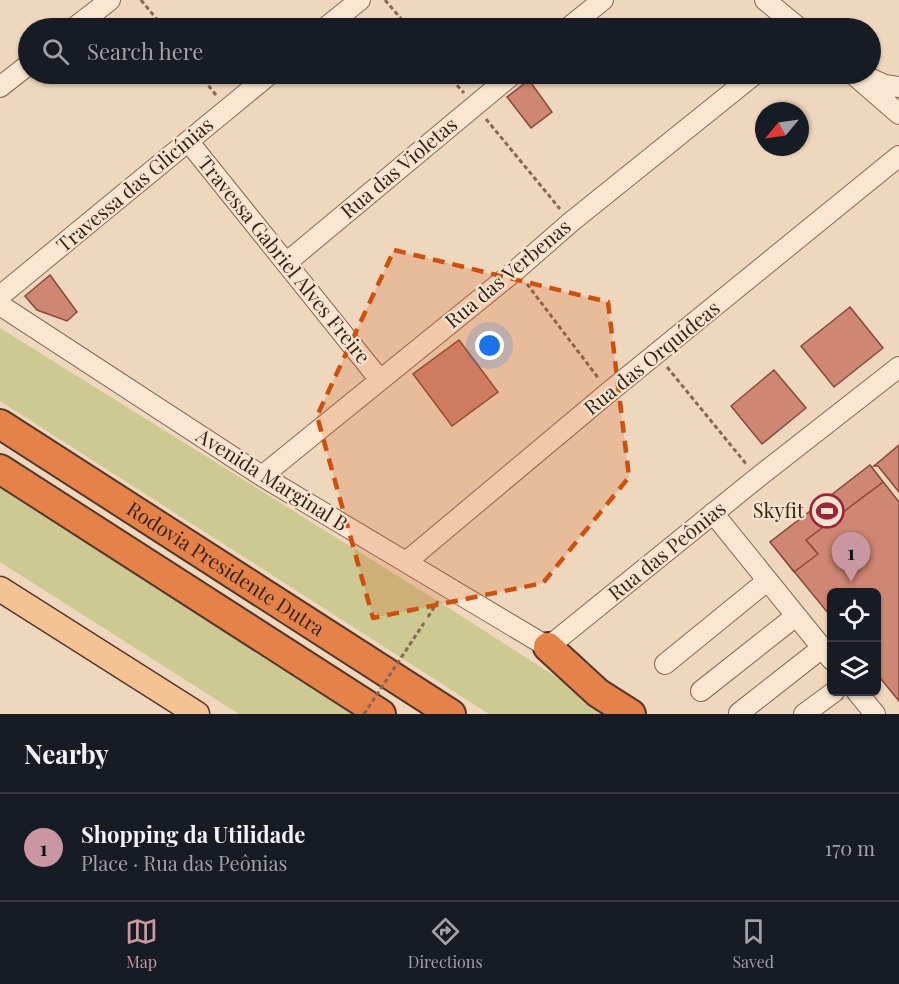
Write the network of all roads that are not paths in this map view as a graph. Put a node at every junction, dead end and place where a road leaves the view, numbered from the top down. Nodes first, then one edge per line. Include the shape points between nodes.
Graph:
1 (110, 0) edge
2 (360, 0) edge
3 (603, 0) edge
4 (765, 0) edge
5 (87, 18) edge
6 (338, 18) edge
7 (580, 18) edge
8 (787, 18) edge
9 (18, 73) edge
10 (881, 83) edge
11 (257, 84) edge
12 (500, 84) edge
13 (743, 84) edge
14 (865, 84) edge
15 (0, 87) edge
16 (899, 87) edge
17 (899, 114) edge
18 (188, 141) junction
19 (899, 156) edge
20 (286, 262) junction
21 (0, 296) edge
22 (0, 304) edge
23 (899, 367) edge
24 (380, 380) junction
25 (0, 424) edge
26 (0, 470) edge
27 (262, 476) junction
28 (713, 513) junction
29 (406, 562) junction
30 (767, 581) junction
31 (0, 589) edge
32 (796, 616) junction
33 (548, 647) junction
34 (827, 654) edge
35 (665, 664) dead end
36 (701, 691) dead end
37 (829, 696) edge
38 (860, 696) edge
39 (738, 713) edge
40 (197, 714) edge
41 (381, 714) edge
42 (451, 714) edge
43 (631, 714) edge
44 (804, 714) edge
45 (874, 714) edge

1 - 5 street
2 - 6 street
3 - 7 street
4 - 8 street
9 - 15 street
10 - 16 street
11 - 18 street, Travessa das Glicínias
12 - 20 street, Rua das Violetas
13 - 24 street, Rua das Verbenas
14 - 17 street
18 - 20 street, Travessa Gabriel Alves Freire
18 - 21 street, Travessa das Glicínias
19 - 29 street, Rua das Orquídeas
20 - 24 street, Travessa Gabriel Alves Freire
22 - 27 street, Avenida Marginal B
23 - 28 street, Rua das Peônias
24 - 27 street, Rua das Verbenas
25 - 42 highway, Rodovia Presidente Dutra
26 - 41 highway, Rodovia Presidente Dutra
27 - 29 street, Avenida Marginal B
28 - 30 street
28 - 33 street, Rua das Peônias
29 - 33 street, Avenida Marginal B
30 - 32 street
30 - 35 street
31 - 40 main road
32 - 34 street
32 - 36 street
33 - 43 highway via 598,693
34 - 39 street
37 - 44 street
38 - 45 street

